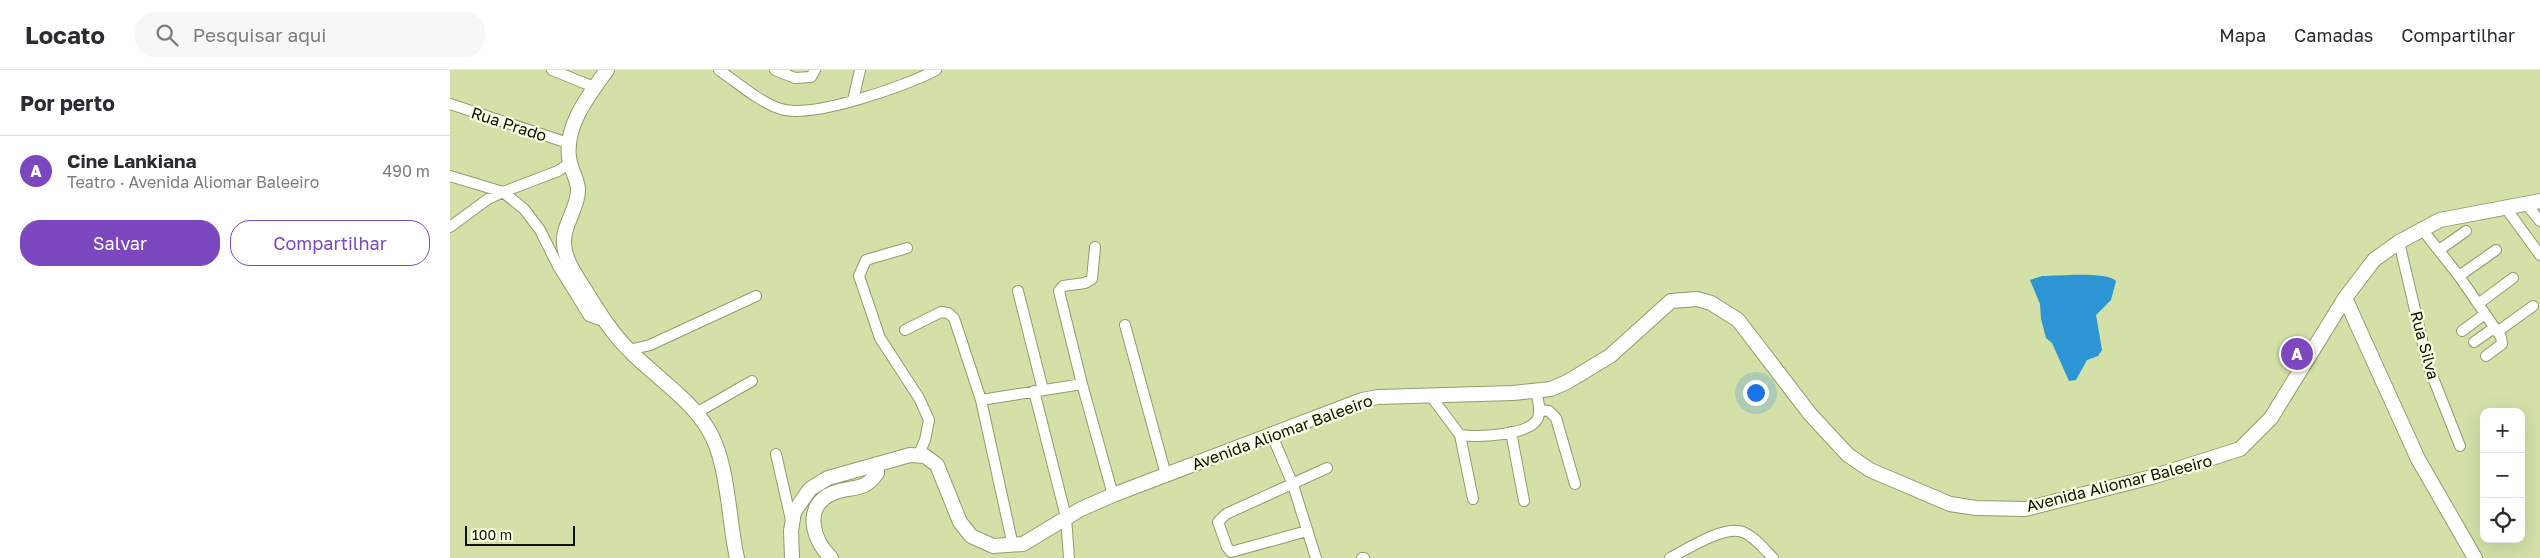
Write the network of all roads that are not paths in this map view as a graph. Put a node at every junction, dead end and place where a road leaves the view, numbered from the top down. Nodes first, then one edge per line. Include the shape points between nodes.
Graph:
1 (552, 70) edge
2 (608, 70) edge
3 (719, 70) edge
4 (776, 70) edge
5 (815, 70) edge
6 (860, 70) edge
7 (936, 70) edge
8 (594, 87) junction
9 (853, 100) junction
10 (450, 104) edge
11 (568, 143) junction
12 (570, 163) junction
13 (450, 176) edge
14 (503, 192) junction
15 (2540, 201) edge
16 (2526, 204) junction
17 (2505, 207) junction
18 (2540, 221) edge
19 (450, 227) edge
20 (2421, 228) junction
21 (2466, 231) dead end
22 (2399, 242) junction
23 (1095, 247) dead end
24 (907, 248) dead end
25 (2439, 250) junction
26 (2496, 250) dead end
27 (2540, 255) edge
28 (2459, 276) junction
29 (2513, 278) dead end
30 (1018, 291) dead end
31 (756, 296) dead end
32 (2345, 298) junction
33 (2478, 304) junction
34 (2533, 306) dead end
35 (2484, 314) junction
36 (606, 322) junction
37 (1125, 325) dead end
38 (904, 330) dead end
39 (2496, 330) junction
40 (2462, 331) dead end
41 (2474, 342) dead end
42 (629, 350) junction
43 (2486, 356) dead end
44 (752, 381) dead end
45 (1082, 384) junction
46 (1039, 390) junction
47 (1536, 391) junction
48 (1430, 396) junction
49 (981, 400) junction
50 (1540, 410) junction
51 (696, 413) junction
52 (1511, 432) junction
53 (1271, 433) junction
54 (1460, 435) junction
55 (2460, 446) dead end
56 (776, 454) dead end
57 (919, 454) junction
58 (1327, 468) dead end
59 (877, 469) junction
60 (1166, 475) junction
61 (1575, 484) dead end
62 (1293, 485) junction
63 (1113, 495) junction
64 (1473, 499) dead end
65 (1524, 501) dead end
66 (1066, 517) junction
67 (792, 523) junction
68 (1307, 531) junction
69 (1013, 546) junction
70 (1067, 557) edge
71 (737, 558) edge
72 (792, 558) edge
73 (831, 558) edge
74 (1316, 558) edge
75 (1670, 558) edge
76 (1772, 558) edge
77 (2474, 558) edge

1 - 8 street
2 - 8 main road
3 - 9 street via 782,110 801,112
4 - 5 street via 800,79 811,77
6 - 9 street
7 - 9 street
8 - 11 main road via 572,126
10 - 11 street, Rua Prado
11 - 12 main road
12 - 14 street via 558,171
12 - 36 main road via 577,184 577,199 564,246 572,269
13 - 14 street
14 - 19 street
14 - 36 street via 524,208 540,230 589,316
15 - 16 main road, Avenida Aliomar Baleeiro
16 - 17 main road, Avenida Aliomar Baleeiro
16 - 18 street
17 - 20 main road, Avenida Aliomar Baleeiro via 2446,219
17 - 27 street
20 - 22 main road, Avenida Aliomar Baleeiro
20 - 25 street
21 - 25 street
22 - 32 main road, Avenida Aliomar Baleeiro via 2374,260
22 - 55 street, Rua Silva via 2428,366
23 - 45 street via 1092,280 1063,286 1059,291
24 - 57 street via 866,260 859,276 880,338 919,398 929,420 926,440
25 - 28 street
26 - 28 street
28 - 33 street
29 - 33 street
30 - 46 street
31 - 42 street via 650,345
32 - 47 main road, Avenida Aliomar Baleeiro via 2282,403 2260,431 2240,449 2152,477 2024,509 1950,504 1864,466 1848,455 1810,414 1738,320 1711,303 1697,299 1672,301 1598,364 1559,386
32 - 77 main road via 2418,459
33 - 35 street
34 - 39 street
35 - 39 street
35 - 40 street
36 - 42 main road
37 - 60 street
38 - 49 street via 941,312 952,315
39 - 41 street
39 - 43 street via 2502,344
42 - 51 main road
44 - 51 street
45 - 46 street
45 - 63 street
46 - 49 street
46 - 66 street
47 - 48 main road, Avenida Aliomar Baleeiro
47 - 50 street
48 - 53 main road, Avenida Aliomar Baleeiro via 1362,400
48 - 54 street
49 - 69 street
50 - 52 street via 1532,425
50 - 61 street via 1553,413 1556,418
51 - 71 main road via 716,446
52 - 54 street
52 - 65 street
53 - 60 main road, Avenida Aliomar Baleeiro
53 - 62 street
54 - 64 street
56 - 67 street
57 - 59 main road
57 - 69 main road, Avenida Aliomar Baleeiro via 937,466 956,516 965,530 981,542
58 - 62 street
59 - 67 main road via 828,478 816,484 798,504
59 - 73 main road via 861,488 832,493 821,501 814,519 814,532
60 - 63 main road, Avenida Aliomar Baleeiro
62 - 68 street
62 - 68 street via 1220,518 1219,528 1231,552
63 - 66 main road, Avenida Aliomar Baleeiro
66 - 69 main road, Avenida Aliomar Baleeiro via 1023,544
66 - 70 street
67 - 72 main road
68 - 74 street
75 - 76 street via 1719,534 1736,530 1756,541

